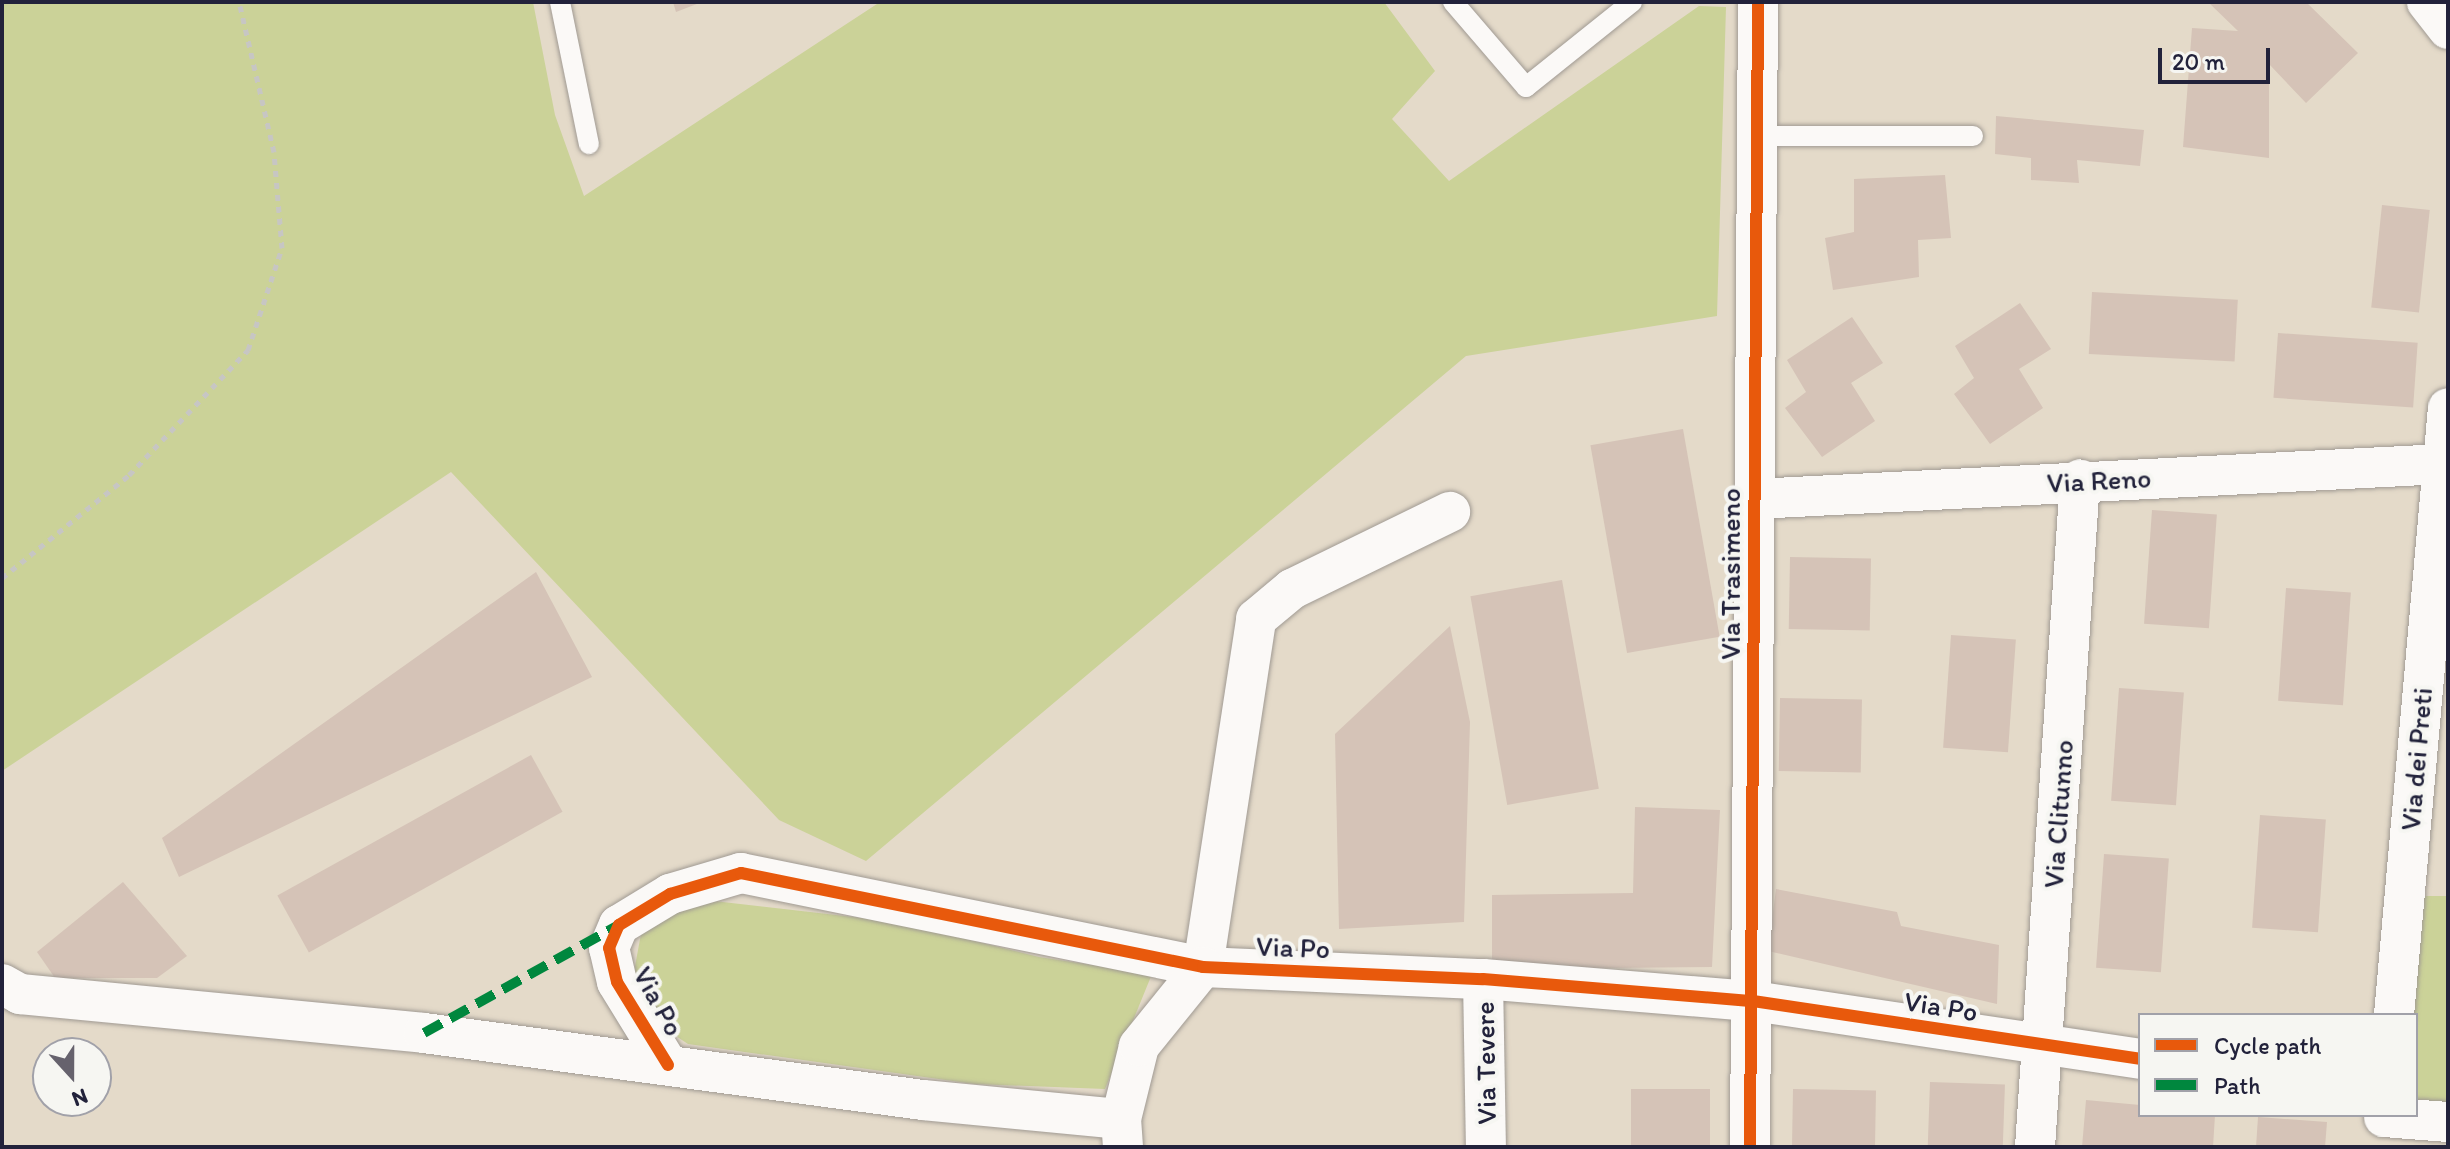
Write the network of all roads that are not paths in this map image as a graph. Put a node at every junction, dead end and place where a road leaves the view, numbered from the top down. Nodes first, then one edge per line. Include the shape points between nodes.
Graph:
1 (560, 2) edge
2 (1453, 2) edge
3 (1632, 2) edge
4 (1758, 2) edge
5 (2427, 2) edge
6 (2448, 29) edge
7 (1757, 136) junction
8 (1973, 136) dead end
9 (589, 144) dead end
10 (2448, 408) edge
11 (2443, 464) junction
12 (2080, 480) junction
13 (1755, 499) junction
14 (1450, 512) dead end
15 (1203, 967) junction
16 (1483, 979) junction
17 (2, 984) edge
18 (1753, 1001) junction
19 (2394, 1013) edge
20 (2043, 1046) junction
21 (2138, 1059) edge
22 (668, 1065) junction
23 (2448, 1122) edge
24 (2383, 1126) edge
25 (1122, 1133) edge
26 (1486, 1147) edge
27 (1750, 1147) edge
28 (2035, 1147) edge

1 - 9 lane
2 - 3 lane via 1526,87
4 - 7 street, Via Trasimeno
5 - 6 street
7 - 8 lane
7 - 13 street, Via Trasimeno
10 - 11 street, Via dei Preti
11 - 12 street, Via Reno
11 - 19 street, Via dei Preti
12 - 13 street, Via Reno
12 - 20 street, Via Clitunno
13 - 18 street, Via Trasimeno
14 - 15 street via 1292,589 1256,619
15 - 16 street, Via Po
15 - 22 street, Via Po via 741,873 670,894 619,925 609,948 617,982
15 - 25 street via 1139,1046
16 - 18 street, Via Po
16 - 26 street, Via Tevere
17 - 22 street, Via Po via 20,994 424,1033
18 - 20 street, Via Po
18 - 27 street, Via Trasimeno
20 - 21 street, Via Po
20 - 28 street, Via Clitunno
22 - 25 street, Via Po
23 - 24 street

